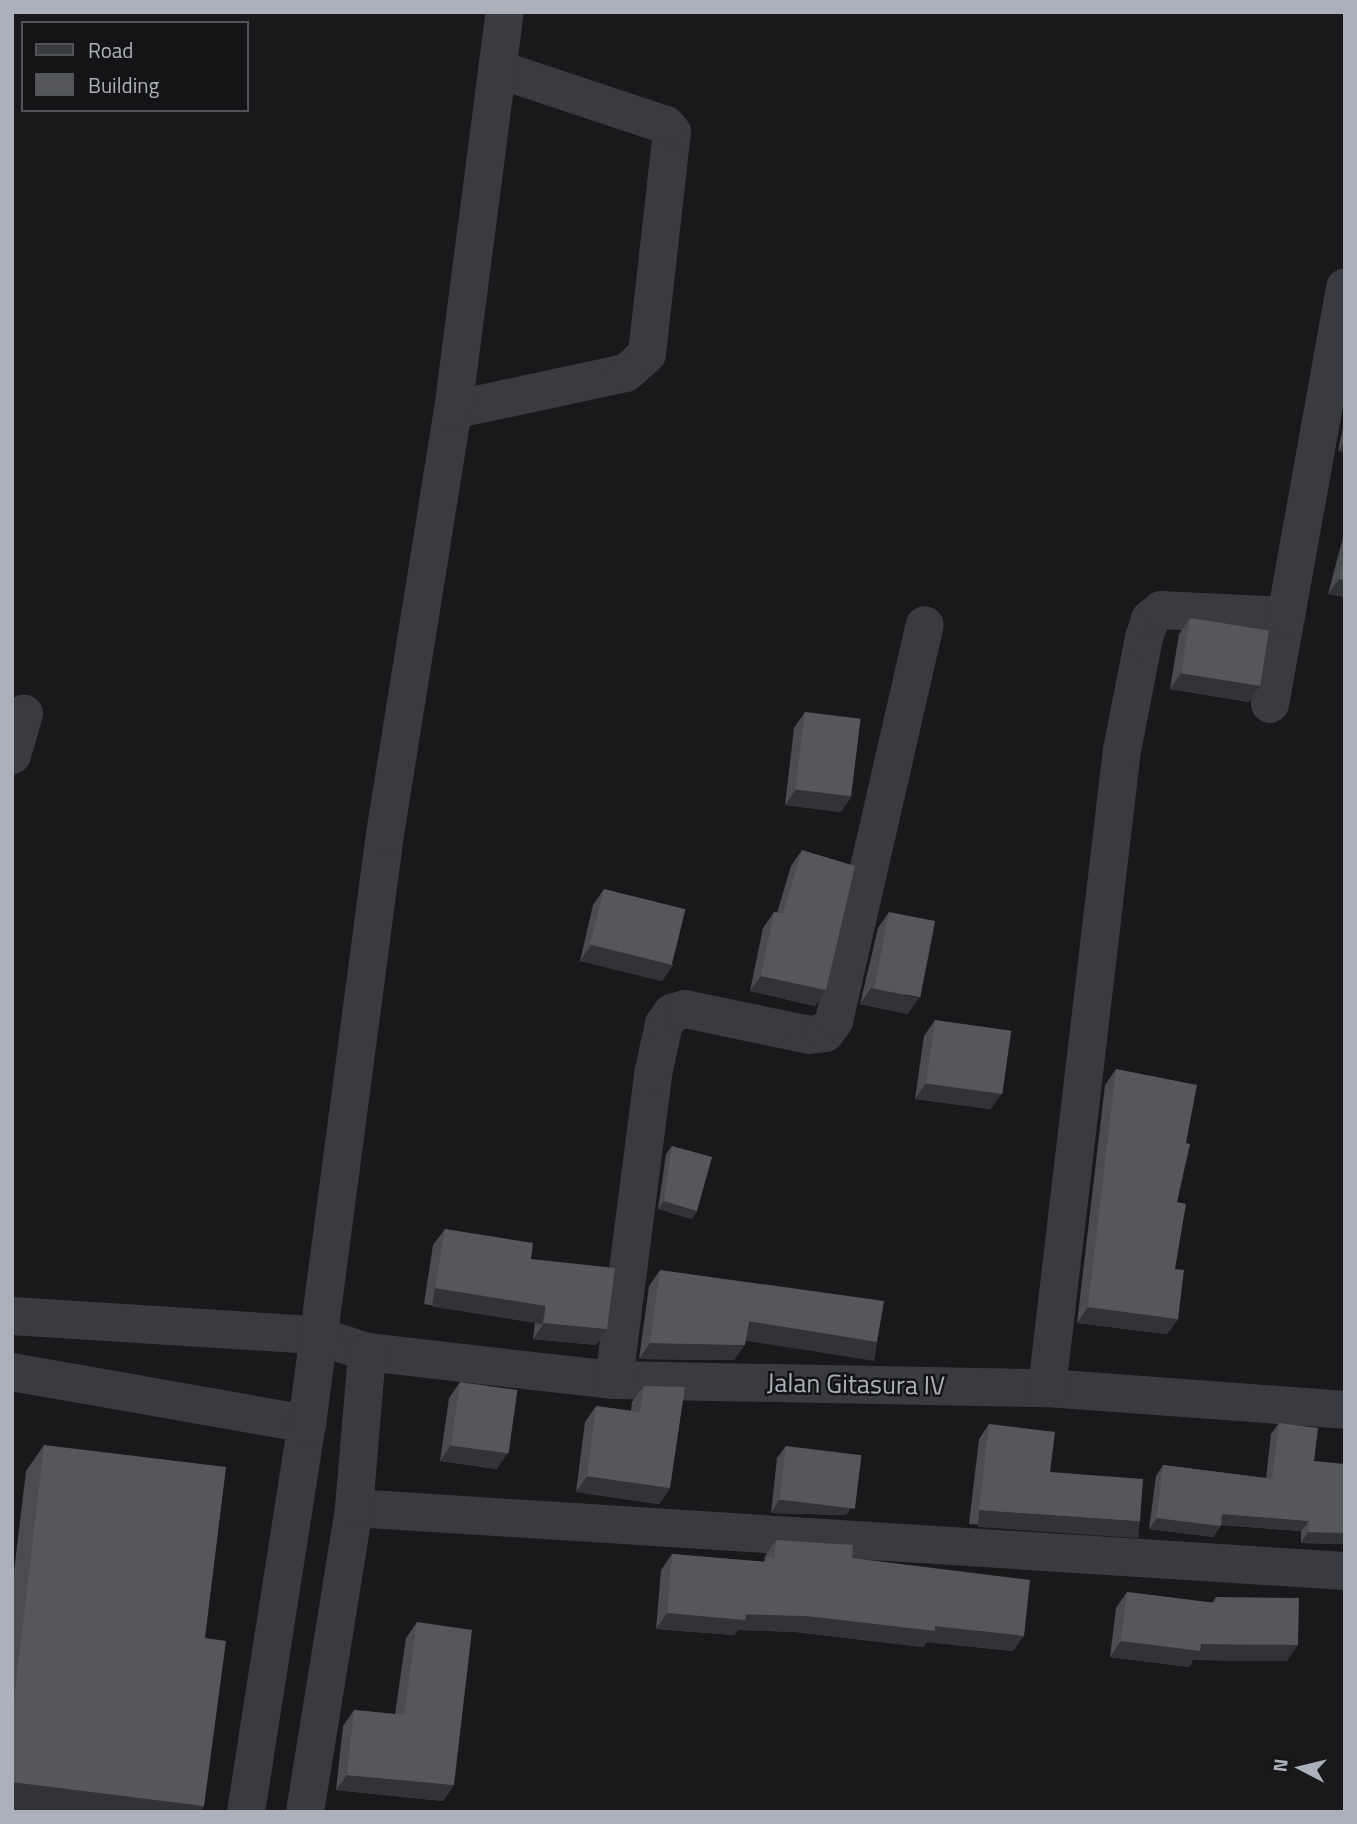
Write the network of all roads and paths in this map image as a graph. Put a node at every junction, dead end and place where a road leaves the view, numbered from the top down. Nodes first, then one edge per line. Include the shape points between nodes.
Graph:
1 (505, 12) edge
2 (498, 69) junction
3 (1345, 287) edge
4 (453, 410) junction
5 (1286, 616) junction
6 (925, 625) dead end
7 (1270, 704) dead end
8 (24, 714) dead end
9 (12, 755) edge
10 (12, 1316) edge
11 (315, 1335) junction
12 (367, 1352) junction
13 (12, 1372) edge
14 (614, 1380) junction
15 (1046, 1388) junction
16 (1345, 1410) edge
17 (307, 1424) junction
18 (354, 1508) junction
19 (1345, 1570) edge
20 (246, 1812) edge
21 (305, 1812) edge

1 - 2 street
2 - 4 street
2 - 4 street via 666,125 672,132 647,354 625,373
3 - 5 street
4 - 11 street via 385,834
5 - 7 street
5 - 15 street via 1161,610 1150,619 1144,638 1122,750
6 - 14 street via 834,1021 825,1033 810,1035 685,1009 672,1013 664,1024 653,1074
8 - 9 street
10 - 11 street, Jalan Gitasura IV
11 - 12 street, Jalan Gitasura IV
11 - 17 street
12 - 14 street, Jalan Gitasura IV
12 - 18 street
13 - 17 street
14 - 15 street, Jalan Gitasura IV
15 - 16 street, Jalan Gitasura IV
17 - 20 street
18 - 19 street
18 - 21 street

